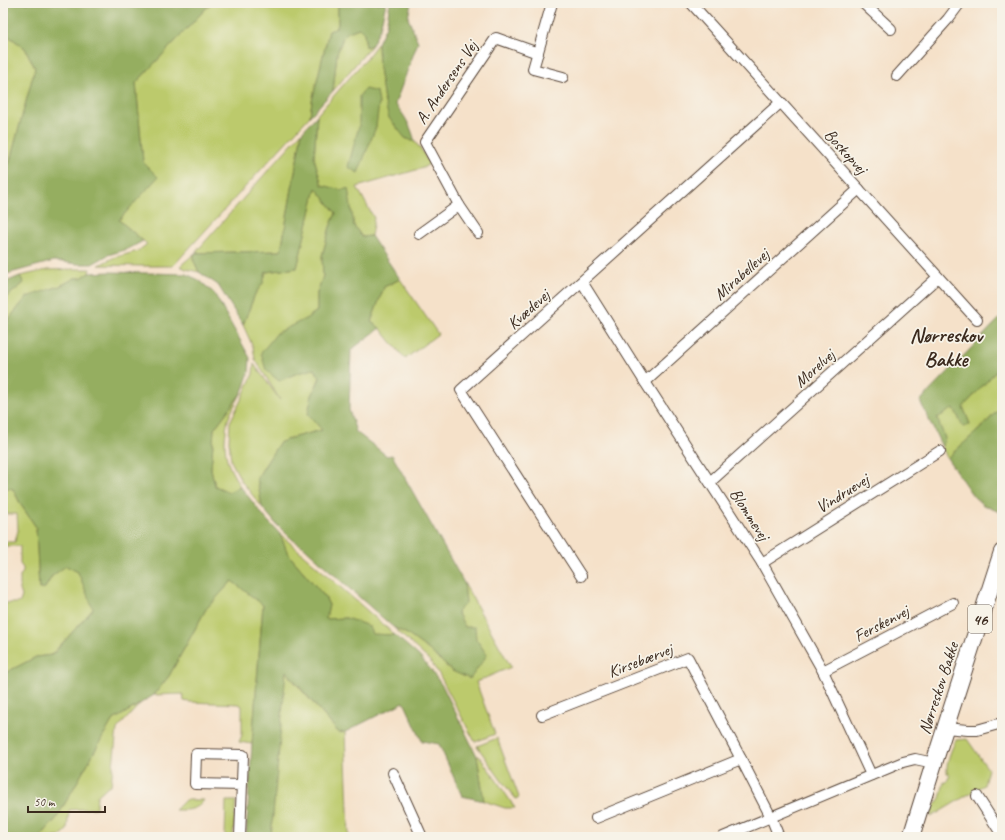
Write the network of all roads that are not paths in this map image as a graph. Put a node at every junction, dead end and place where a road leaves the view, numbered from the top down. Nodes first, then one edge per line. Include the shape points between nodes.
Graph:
1 (552, 3) edge
2 (691, 3) edge
3 (863, 3) edge
4 (960, 3) edge
5 (891, 29) dead end
6 (538, 53) junction
7 (897, 76) dead end
8 (563, 77) dead end
9 (780, 103) junction
10 (859, 189) junction
11 (459, 206) junction
12 (478, 233) dead end
13 (419, 234) dead end
14 (938, 277) junction
15 (582, 282) junction
16 (977, 320) dead end
17 (645, 382) junction
18 (940, 451) dead end
19 (710, 482) junction
20 (1002, 552) edge
21 (762, 563) junction
22 (581, 576) dead end
23 (953, 602) dead end
24 (823, 671) junction
25 (542, 715) dead end
26 (1002, 723) edge
27 (945, 728) junction
28 (741, 759) junction
29 (934, 763) junction
30 (393, 773) dead end
31 (871, 775) junction
32 (242, 785) junction
33 (977, 796) dead end
34 (771, 817) junction
35 (596, 818) dead end
36 (1002, 835) edge
37 (240, 837) edge
38 (422, 837) edge
39 (723, 837) edge
40 (779, 837) edge
41 (911, 837) edge

1 - 6 street
2 - 9 street, Boskopvej
3 - 5 street
4 - 7 street
6 - 8 street via 533,70
6 - 11 street, A. Andersens Vej via 496,38 425,142
9 - 10 street, Boskopvej
9 - 15 street, Kvædevej
10 - 14 street, Boskopvej
10 - 17 street, Mirabellevej
11 - 12 street, A. Andersens Vej
11 - 13 street
14 - 16 street, Boskopvej
14 - 19 street, Morelvej
15 - 17 street, Blommevej
15 - 22 street, Kvædevej via 461,390
17 - 19 street, Blommevej
18 - 21 street, Vindruevej
19 - 21 street, Blommevej
20 - 27 main road, Nørreskov Bakke / 46
21 - 24 street, Blommevej
23 - 24 street, Ferskenvej
24 - 31 street, Blommevej
25 - 28 street, Kirsebærvej via 688,658
26 - 27 street via 977,730
27 - 29 main road, Nørreskov Bakke / 46
28 - 34 street, Kirsebærvej
28 - 35 street
29 - 31 street via 916,759
29 - 41 main road, Nørreskov Bakke / 46
30 - 38 street
31 - 34 street
32 - 32 street via 195,784 196,754 243,755
32 - 37 street
33 - 36 street
34 - 39 street
34 - 40 street, Kirsebærvej

